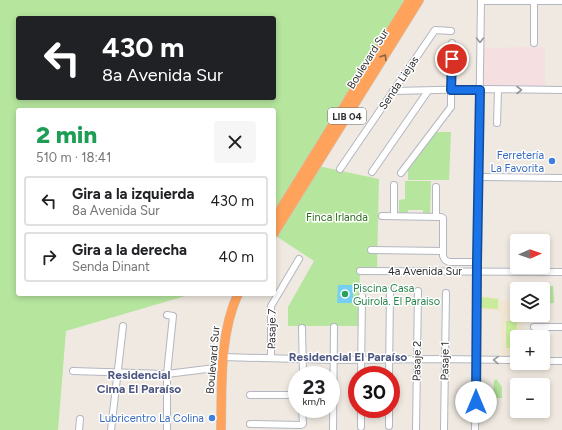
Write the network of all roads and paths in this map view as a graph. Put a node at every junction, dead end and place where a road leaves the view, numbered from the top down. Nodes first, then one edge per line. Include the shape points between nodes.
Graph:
1 (410, 0) edge
2 (419, 0) edge
3 (481, 0) edge
4 (534, 1) edge
5 (562, 1) edge
6 (451, 31) dead end
7 (452, 43) dead end
8 (534, 43) dead end
9 (428, 90) junction
10 (451, 90) junction
11 (480, 90) junction
12 (498, 90) junction
13 (562, 90) edge
14 (393, 91) junction
15 (497, 123) dead end
16 (340, 169) dead end
17 (372, 172) dead end
18 (401, 173) dead end
19 (479, 177) junction
20 (562, 178) edge
21 (394, 185) dead end
22 (436, 187) dead end
23 (382, 216) dead end
24 (394, 216) junction
25 (276, 217) edge
26 (436, 217) junction
27 (276, 230) edge
28 (370, 250) dead end
29 (443, 251) junction
30 (299, 259) dead end
31 (477, 262) junction
32 (360, 271) dead end
33 (477, 271) junction
34 (562, 272) edge
35 (390, 291) dead end
36 (418, 291) dead end
37 (446, 293) dead end
38 (230, 296) edge
39 (237, 296) edge
40 (362, 296) dead end
41 (167, 315) dead end
42 (123, 326) dead end
43 (334, 327) dead end
44 (534, 327) dead end
45 (302, 328) dead end
46 (562, 328) edge
47 (223, 357) junction
48 (271, 358) junction
49 (303, 358) junction
50 (362, 359) junction
51 (390, 359) junction
52 (417, 359) junction
53 (445, 359) junction
54 (334, 360) junction
55 (476, 360) junction
56 (510, 360) edge
57 (550, 361) edge
58 (562, 361) edge
59 (303, 366) edge
60 (362, 366) edge
61 (390, 366) edge
62 (220, 368) junction
63 (73, 371) dead end
64 (118, 373) junction
65 (167, 374) junction
66 (250, 394) dead end
67 (288, 395) edge
68 (303, 418) edge
69 (362, 418) edge
70 (389, 418) edge
71 (80, 419) dead end
72 (250, 424) dead end
73 (389, 426) dead end
74 (362, 427) dead end
75 (80, 430) edge
76 (112, 430) edge
77 (167, 430) edge
78 (216, 430) edge
79 (221, 430) edge
80 (333, 430) edge
81 (416, 430) edge
82 (444, 430) edge
83 (476, 430) edge

1 - 25 highway, Boulevard Sur / LIB 04
27 -> 2 highway, Boulevard Sur / LIB 04
3 - 4 street
3 -> 11 street
4 - 5 street
4 - 8 street
6 - 14 street, Senda Liejas via 435,30
7 - 10 street
9 - 10 street
9 - 14 street
9 - 17 street
10 - 11 street
10 - 18 street via 451,107
11 - 12 street
11 - 19 street
12 -> 13 street
12 - 15 street
14 - 16 street, Senda Liejas
19 - 20 street
19 - 31 street
21 - 24 street
22 - 26 street
23 - 24 street
24 - 26 street
26 - 29 street via 443,220
28 - 29 street
29 - 31 street via 443,258 448,262
30 - 48 street, Pasaje 7 via 271,306
31 - 33 street
32 - 33 street, 4a Avenida Sur
33 - 34 street, 4a Avenida Sur
33 - 55 street
35 - 51 street
36 - 52 street, Pasaje 2
37 - 53 street, Pasaje 1
38 - 62 highway, Boulevard Sur via 222,319 218,346
39 - 47 highway, Boulevard Sur via 226,329
40 - 50 street
41 - 65 street via 173,316
42 - 64 street
43 - 54 street
44 - 46 street
45 - 49 street
47 - 48 street
47 - 62 highway, Boulevard Sur
48 - 49 street
49 - 54 street
49 - 59 street
50 - 51 street
50 - 54 street
50 - 60 street
51 - 52 street
51 - 61 street
52 - 53 street
52 - 81 street, Pasaje 2
53 - 55 street
53 - 82 street, Pasaje 1
54 - 80 street
56 -> 55 street
55 - 83 street
57 - 58 street
62 - 65 street
62 - 78 highway, Boulevard Sur
62 - 79 highway, Boulevard Sur
63 - 64 street
64 - 65 street
64 - 76 street
65 - 77 street
66 - 67 street
68 - 72 street via 301,425
69 - 74 street
70 - 73 street
71 - 75 street

